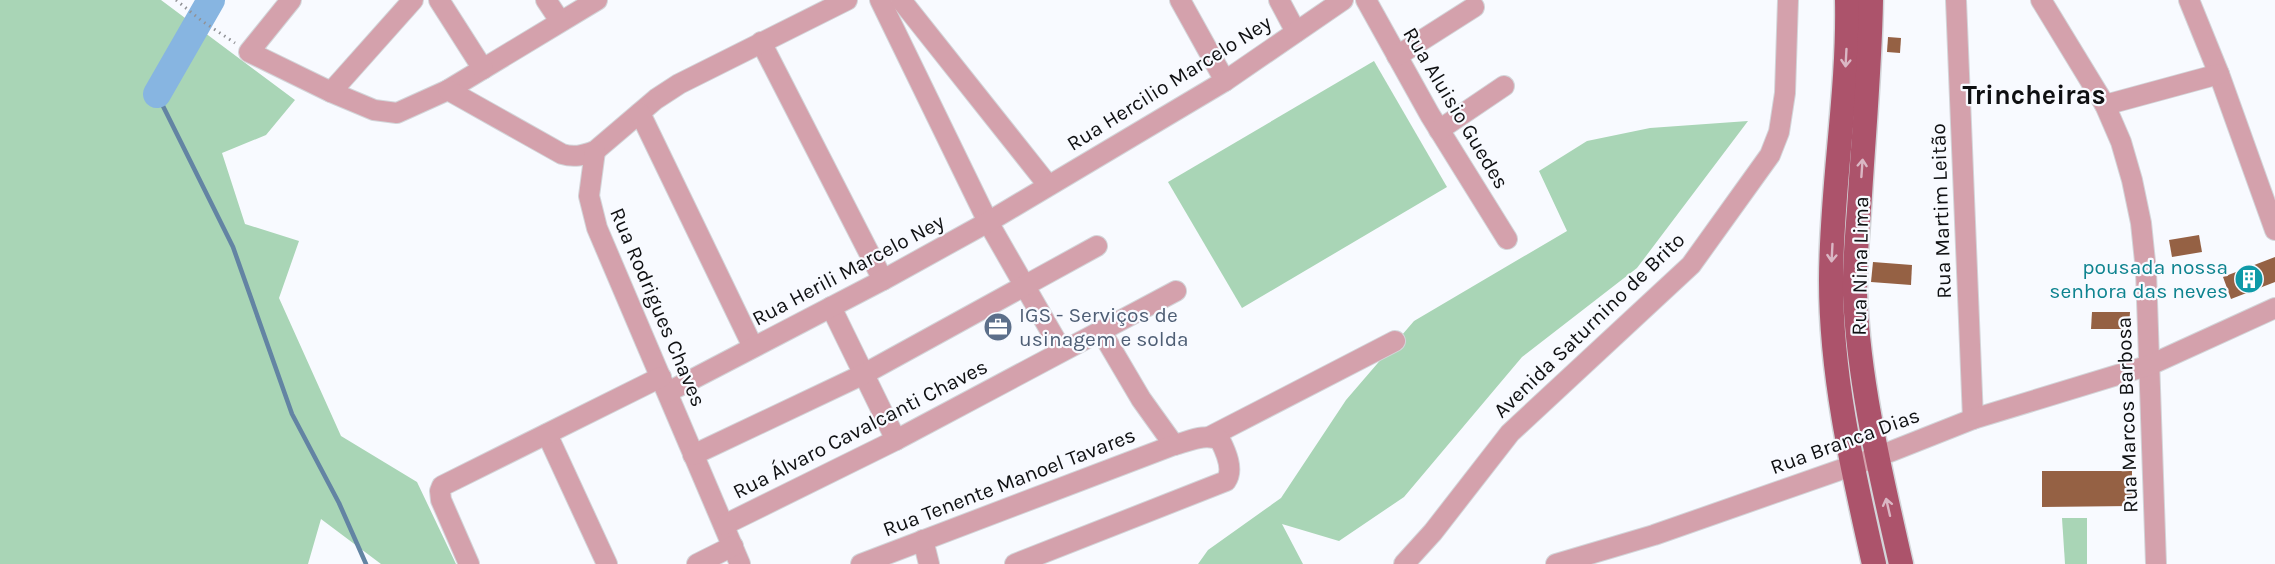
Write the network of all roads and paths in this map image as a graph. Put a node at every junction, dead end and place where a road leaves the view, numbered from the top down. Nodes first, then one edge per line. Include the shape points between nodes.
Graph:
1 (176, 0) edge
2 (291, 0) edge
3 (413, 0) edge
4 (439, 0) edge
5 (546, 0) edge
6 (597, 0) edge
7 (847, 0) edge
8 (880, 0) edge
9 (901, 0) edge
10 (1180, 0) edge
11 (1279, 0) edge
12 (1343, 0) edge
13 (1366, 0) edge
14 (1788, 0) edge
15 (1847, 0) edge
16 (1871, 0) edge
17 (1956, 0) edge
18 (2041, 0) edge
19 (2189, 0) edge
20 (1474, 8) dead end
21 (560, 21) junction
22 (1296, 32) junction
23 (761, 42) junction
24 (249, 52) junction
25 (1397, 56) junction
26 (483, 69) junction
27 (2219, 74) junction
28 (1225, 81) junction
29 (1504, 86) dead end
30 (448, 90) junction
31 (330, 92) junction
32 (2105, 105) junction
33 (640, 113) junction
34 (1439, 130) junction
35 (595, 151) junction
36 (1048, 185) junction
37 (988, 222) junction
38 (2275, 230) edge
39 (1507, 238) dead end
40 (1097, 246) dead end
41 (883, 280) junction
42 (1025, 286) junction
43 (1176, 291) dead end
44 (831, 307) junction
45 (2275, 308) edge
46 (1101, 331) junction
47 (1395, 341) dead end
48 (753, 347) junction
49 (1062, 351) junction
50 (2150, 365) junction
51 (864, 374) junction
52 (664, 384) junction
53 (1973, 419) junction
54 (547, 434) junction
55 (1211, 436) junction
56 (896, 440) junction
57 (1174, 445) junction
58 (693, 455) junction
59 (1877, 457) junction
60 (1851, 465) junction
61 (724, 525) junction
62 (922, 540) junction
63 (737, 555) edge
64 (469, 564) edge
65 (607, 564) edge
66 (697, 564) edge
67 (861, 564) edge
68 (929, 564) edge
69 (1015, 564) edge
70 (1404, 564) edge
71 (1556, 564) edge
72 (1874, 564) edge
73 (1901, 564) edge
74 (2156, 564) edge

1 - 24 path
2 - 24 street
3 - 31 street
4 - 26 street
5 - 21 street
6 - 21 street
7 - 23 street
8 - 37 street
9 - 36 street
10 - 28 street
11 - 22 street
12 - 22 street, Rua Hercilio Marcelo Ney
13 - 25 street, Rua Aluisio Guedes
14 - 70 street, Avenida Saturnino de Brito via 1785,93 1779,132 1770,155 1691,265 1510,434
15 -> 60 main road, Rua Nina Lima via 1831,282 1840,409
59 -> 16 main road, Rua Nina Lima via 1859,348 1855,294
17 - 53 street, Rua Martim Leitão
18 - 32 street, Rua Marcos Barbosa
19 - 27 street
20 - 25 street
21 - 26 street
22 - 28 street, Rua Hercilio Marcelo Ney
23 - 33 street via 679,84
23 - 41 street
24 - 31 street
25 - 34 street, Rua Aluisio Guedes
26 - 30 street
27 - 32 street
27 - 38 street
28 - 36 street, Rua Hercilio Marcelo Ney
29 - 34 street
30 - 31 street via 397,113 374,110
30 - 35 street via 562,154 573,157
32 - 50 street, Rua Marcos Barbosa via 2129,171 2141,223
33 - 35 street
33 - 48 street
34 - 39 street, Rua Aluisio Guedes
35 - 52 street, Rua Rodrigues Chaves via 591,210
36 - 37 street, Rua Herili Marcelo Ney
37 - 41 street, Rua Herili Marcelo Ney
37 - 42 street
40 - 42 street
41 - 44 street, Rua Herili Marcelo Ney
42 - 49 street
42 - 51 street
43 - 46 street, Rua Álvaro Cavalcanti Chaves
44 - 48 street, Rua Herili Marcelo Ney
44 - 51 street
45 - 50 street, Rua Branca Dias
46 - 49 street, Rua Álvaro Cavalcanti Chaves
46 - 57 street
47 - 55 street
48 - 52 street, Rua Herili Marcelo Ney
49 - 56 street, Rua Álvaro Cavalcanti Chaves
50 - 53 street, Rua Branca Dias
50 - 74 street, Rua Marcos Barbosa
51 - 56 street
51 - 58 street
52 - 54 street, Rua Herili Marcelo Ney
52 - 58 street, Rua Rodrigues Chaves
53 - 59 street, Rua Branca Dias
54 - 64 street, Rua Herili Marcelo Ney via 447,482 440,491
54 - 65 street
55 - 57 street, Rua Tenente Manoel Tavares
55 - 69 street via 1220,440 1230,471 1226,481
56 - 61 street, Rua Álvaro Cavalcanti Chaves
57 - 62 street, Rua Tenente Manoel Tavares
58 - 61 street, Rua Rodrigues Chaves
59 - 60 street, Rua Branca Dias
73 -> 59 main road, Rua Nina Lima
60 - 71 street, Rua Branca Dias via 1654,535
60 - 72 main road, Rua Nina Lima
61 - 63 street, Rua Rodrigues Chaves
62 - 67 street, Rua Tenente Manoel Tavares
62 - 68 street
63 - 66 street

